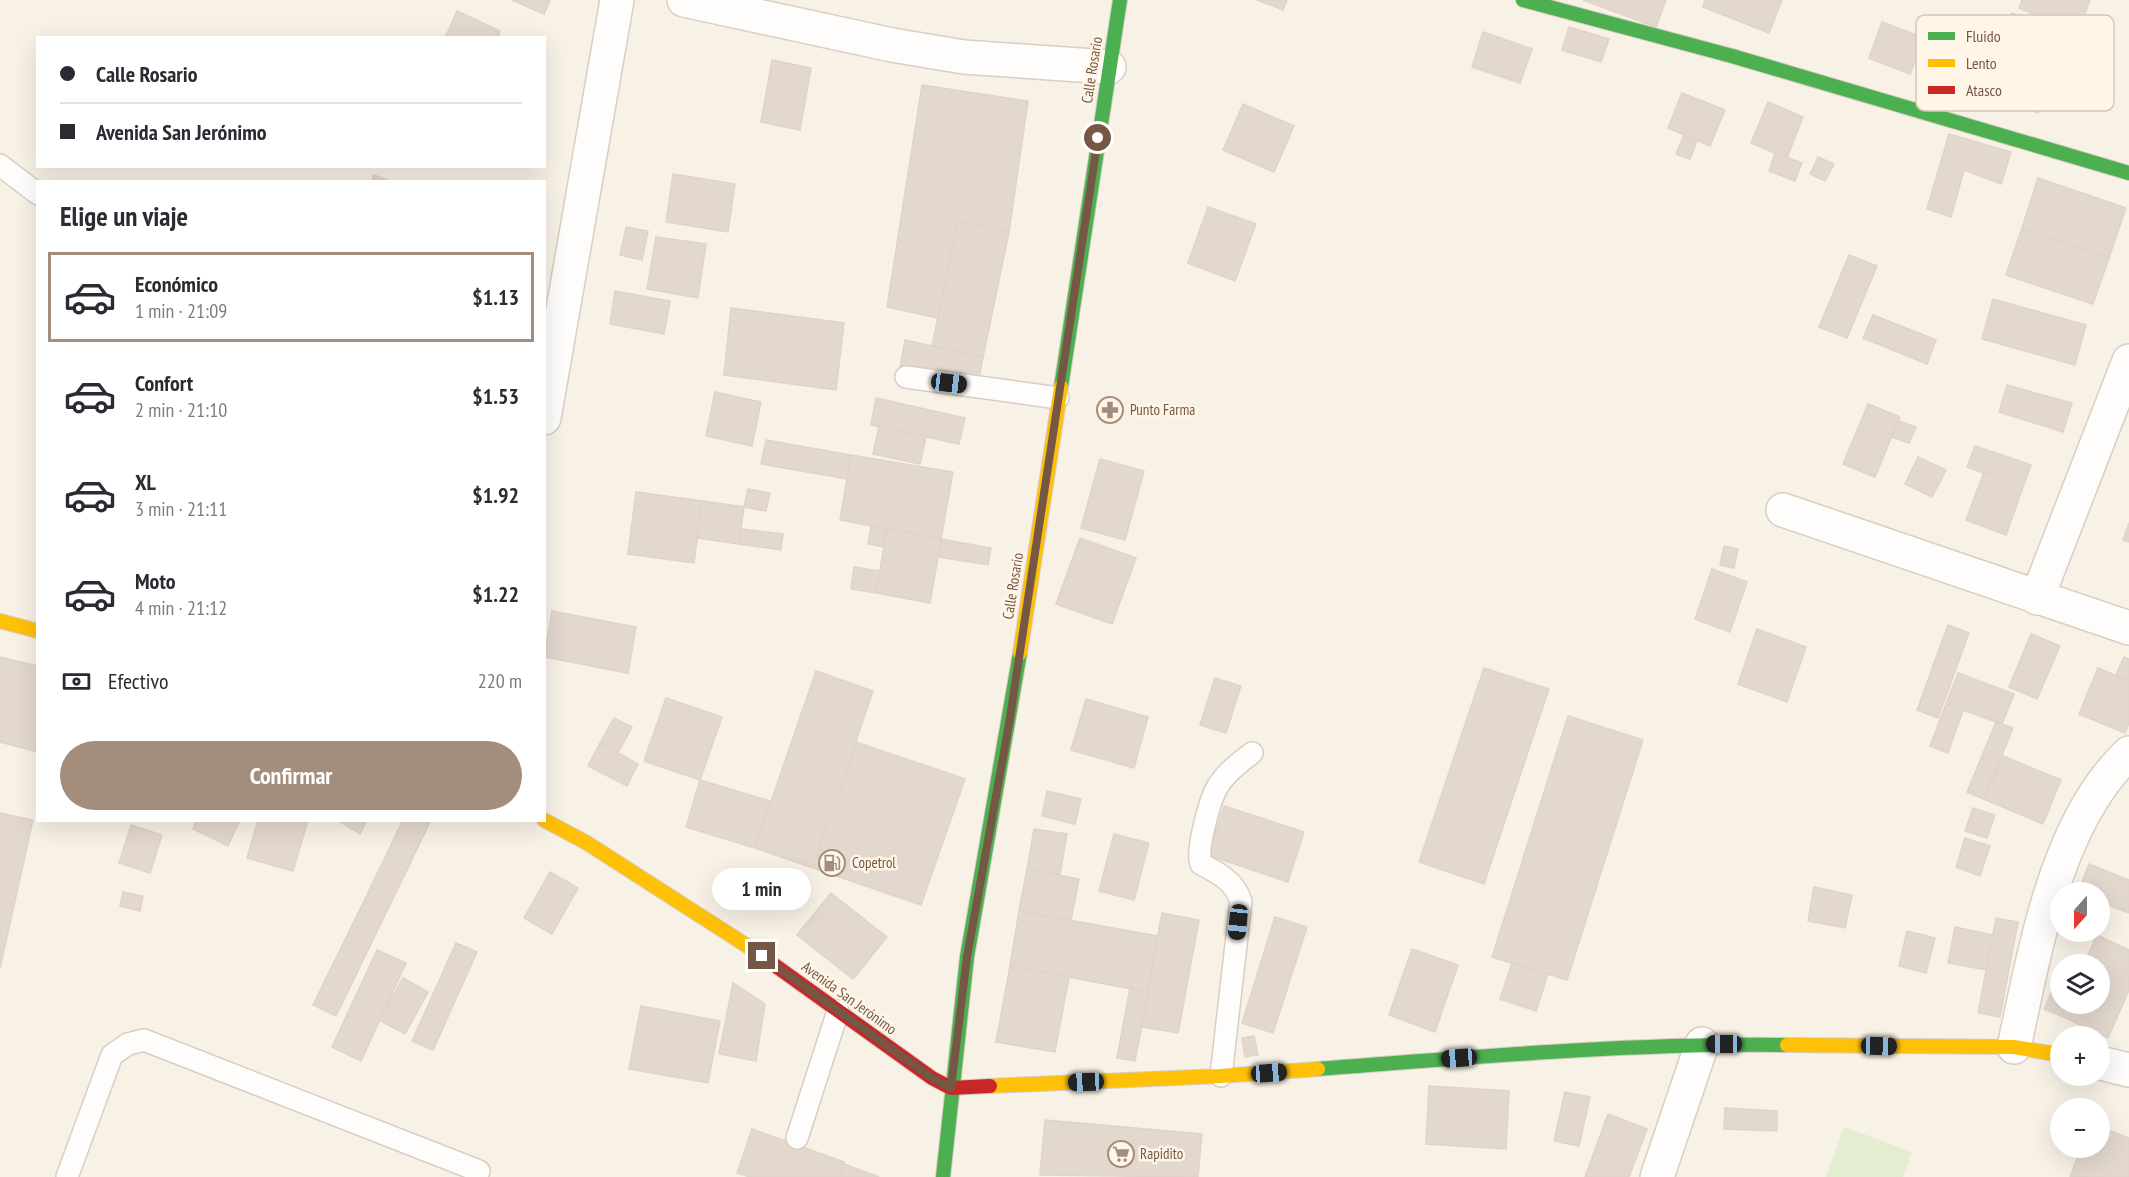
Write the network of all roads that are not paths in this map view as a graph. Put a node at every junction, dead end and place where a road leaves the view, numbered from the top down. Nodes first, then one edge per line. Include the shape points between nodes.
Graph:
1 (617, 0) edge
2 (684, 0) edge
3 (1120, 0) edge
4 (1523, 0) edge
5 (1109, 67) junction
6 (1916, 110) edge
7 (1920, 111) edge
8 (0, 165) edge
9 (2129, 172) edge
10 (36, 192) edge
11 (2129, 361) edge
12 (906, 377) dead end
13 (1058, 398) junction
14 (546, 407) edge
15 (1783, 510) dead end
16 (2037, 598) junction
17 (0, 621) edge
18 (2129, 628) edge
19 (36, 630) edge
20 (1252, 753) dead end
21 (2129, 753) edge
22 (546, 821) edge
23 (838, 1011) junction
24 (1702, 1044) junction
25 (2014, 1047) junction
26 (2050, 1053) edge
27 (2110, 1065) edge
28 (2129, 1070) edge
29 (1221, 1076) junction
30 (951, 1088) junction
31 (797, 1138) dead end
32 (479, 1171) dead end
33 (67, 1177) edge
34 (943, 1177) edge
35 (1657, 1177) edge

1 - 14 street
2 - 5 street via 964,57
3 - 5 street, Calle Rosario
4 - 6 street
5 - 13 street, Calle Rosario
7 - 9 street
8 - 10 lane
11 - 16 street
12 - 13 lane
13 - 30 street, Calle Rosario via 1009,724 967,957
15 - 16 street
16 - 18 street
17 - 19 street
20 - 29 lane via 1216,788 1199,852 1202,864 1227,878 1241,902
21 - 25 street via 2114,767 2064,855 2044,914
22 - 23 street, Avenida San Jerónimo via 731,934
23 - 30 street, Avenida San Jerónimo
23 - 31 lane
24 - 25 street
24 - 29 street
24 - 35 street
25 - 26 street
27 - 28 street
29 - 30 street
30 - 34 street, Calle Rosario
32 - 33 lane via 144,1040 112,1054

